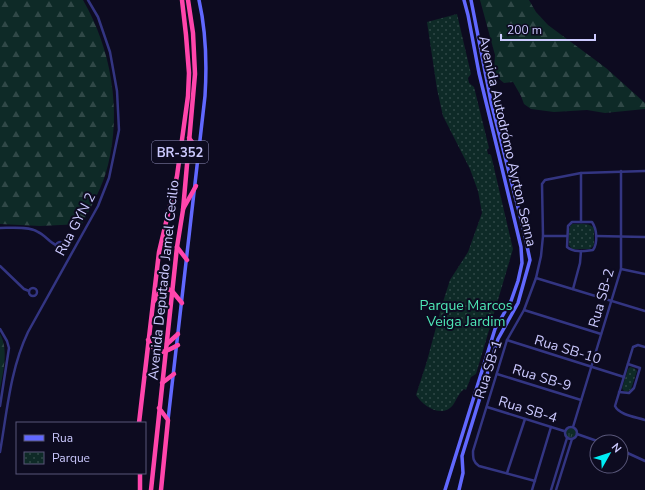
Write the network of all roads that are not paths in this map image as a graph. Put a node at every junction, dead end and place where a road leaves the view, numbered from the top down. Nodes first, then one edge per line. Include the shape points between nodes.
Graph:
1 (88, 0) edge
2 (182, 0) edge
3 (188, 0) edge
4 (199, 0) edge
5 (464, 0) edge
6 (471, 0) edge
7 (189, 138) junction
8 (199, 151) junction
9 (621, 171) junction
10 (645, 171) edge
11 (581, 173) junction
12 (512, 185) junction
13 (196, 186) junction
14 (506, 186) junction
15 (183, 210) junction
16 (581, 222) junction
17 (0, 228) edge
18 (543, 236) junction
19 (567, 236) junction
20 (596, 236) junction
21 (622, 237) junction
22 (645, 237) edge
23 (56, 245) dead end
24 (177, 247) junction
25 (581, 251) junction
26 (187, 260) junction
27 (0, 266) edge
28 (621, 269) junction
29 (645, 274) edge
30 (536, 278) junction
31 (573, 289) junction
32 (29, 291) dead end
33 (172, 291) junction
34 (611, 301) junction
35 (153, 303) junction
36 (182, 303) junction
37 (645, 305) edge
38 (524, 310) junction
39 (644, 310) edge
40 (0, 329) edge
41 (178, 334) junction
42 (601, 334) junction
43 (148, 340) junction
44 (507, 340) junction
45 (167, 344) junction
46 (178, 345) junction
47 (645, 347) edge
48 (166, 351) junction
49 (628, 364) junction
50 (591, 367) junction
51 (174, 374) junction
52 (497, 374) junction
53 (624, 377) junction
54 (162, 383) junction
55 (619, 392) junction
56 (581, 400) junction
57 (0, 406) edge
58 (487, 407) junction
59 (159, 408) junction
60 (525, 419) junction
61 (168, 420) junction
62 (645, 420) edge
63 (139, 422) edge
64 (552, 427) junction
65 (573, 427) junction
66 (564, 431) junction
67 (577, 434) junction
68 (567, 438) junction
69 (589, 438) edge
70 (572, 439) junction
71 (0, 452) edge
72 (629, 453) edge
73 (645, 461) edge
74 (507, 473) junction
75 (140, 474) edge
76 (535, 481) junction
77 (552, 485) junction
78 (558, 486) junction
79 (160, 489) edge
80 (140, 490) edge
81 (151, 490) edge
82 (446, 490) edge
83 (459, 490) edge
84 (532, 490) edge
85 (551, 490) edge
86 (556, 490) edge

1 - 71 street, Rua GYN 2 via 98,17 110,52 117,91 119,130 109,178 98,206 21,346 14,370
2 - 35 highway, Avenida Deputado Jamel Cecilio / BR-352 via 189,73 188,96 177,176 159,252
3 - 7 highway, Avenida Deputado Jamel Cecilio / BR-352 via 195,74
4 - 8 street via 206,74
5 - 14 street, Avenida Autodrómo Ayrton Senna
6 - 12 street, Avenida Autodrómo Ayrton Senna via 491,102
7 - 8 highway
7 - 15 highway, Avenida Deputado Jamel Cecilio / BR-352
8 - 13 street
9 - 10 street, Rua SB-1
9 - 11 street, Rua SB-1
9 - 21 street, Rua SB-2
11 - 16 street
11 - 18 street, Rua SB-1 via 545,180 542,184
12 - 14 street
12 - 83 street, Avenida Autodrómo Ayrton Senna via 529,255 528,269 518,303 498,339 462,456 463,473
13 - 15 highway
13 - 26 street
14 - 82 street, Avenida Autodrómo Ayrton Senna via 523,255 520,272 511,301 495,329
15 - 24 highway, Avenida Deputado Jamel Cecilio / BR-352
16 - 19 street via 572,222 568,226
16 - 20 street via 592,222
17 - 23 street via 32,229
18 - 19 street
18 - 30 street, Rua SB-1
19 - 25 street via 567,247 570,250
20 - 21 street
20 - 25 street via 593,250
21 - 22 street
21 - 28 street, Rua SB-2
24 - 26 highway
24 - 33 highway, Avenida Deputado Jamel Cecilio / BR-352
25 - 31 street
26 - 36 street
27 - 32 street
28 - 29 street
28 - 34 street, Rua SB-2
30 - 31 street
30 - 38 street, Rua SB-1
31 - 34 street
33 - 35 highway via 161,290
33 - 36 highway
33 - 45 highway, Avenida Deputado Jamel Cecilio / BR-352
34 - 39 street
34 - 42 street, Rua SB-2
35 - 43 highway, Avenida Deputado Jamel Cecilio / BR-352
36 - 41 street
37 - 39 street
38 - 42 street
38 - 44 street, Rua SB-1
40 - 57 street via 9,348
41 - 45 highway
41 - 46 street
42 - 50 street, Rua SB-2
43 - 48 highway via 154,350
43 - 63 highway, BR-352
44 - 50 street, Rua SB-10
44 - 52 street, Rua SB-1
45 - 48 highway, Avenida Deputado Jamel Cecilio / BR-352
46 - 48 highway
46 - 51 street
47 - 49 street via 633,347
48 - 54 highway, Avenida Deputado Jamel Cecilio / BR-352
49 - 53 street
49 - 55 street via 640,368 634,388 629,393
50 - 53 street, Rua SB-10
50 - 56 street, Rua SB-2
51 - 54 highway
51 - 61 street
52 - 56 street, Rua SB-9
52 - 58 street, Rua SB-1
53 - 55 street
54 - 59 highway, Avenida Deputado Jamel Cecilio / BR-352
55 - 62 street via 616,410
56 - 65 street, Rua SB-2
58 - 60 street, Rua SB-4
58 - 74 street, Rua SB-1 via 473,458 479,466
59 - 61 highway
59 - 81 highway, Avenida Deputado Jamel Cecilio / BR-352
60 - 64 street, Rua SB-4
60 - 74 street
61 - 79 highway
64 - 66 street, Rua SB-4
64 - 76 street
65 - 66 street
65 - 67 street
66 - 68 street
67 - 69 street
67 - 70 street
68 - 70 street
68 - 77 street
70 - 78 street
72 - 73 street
74 - 76 street, Rua SB-1
75 - 80 highway
76 - 84 street
77 - 78 street
77 - 85 street
78 - 86 street

